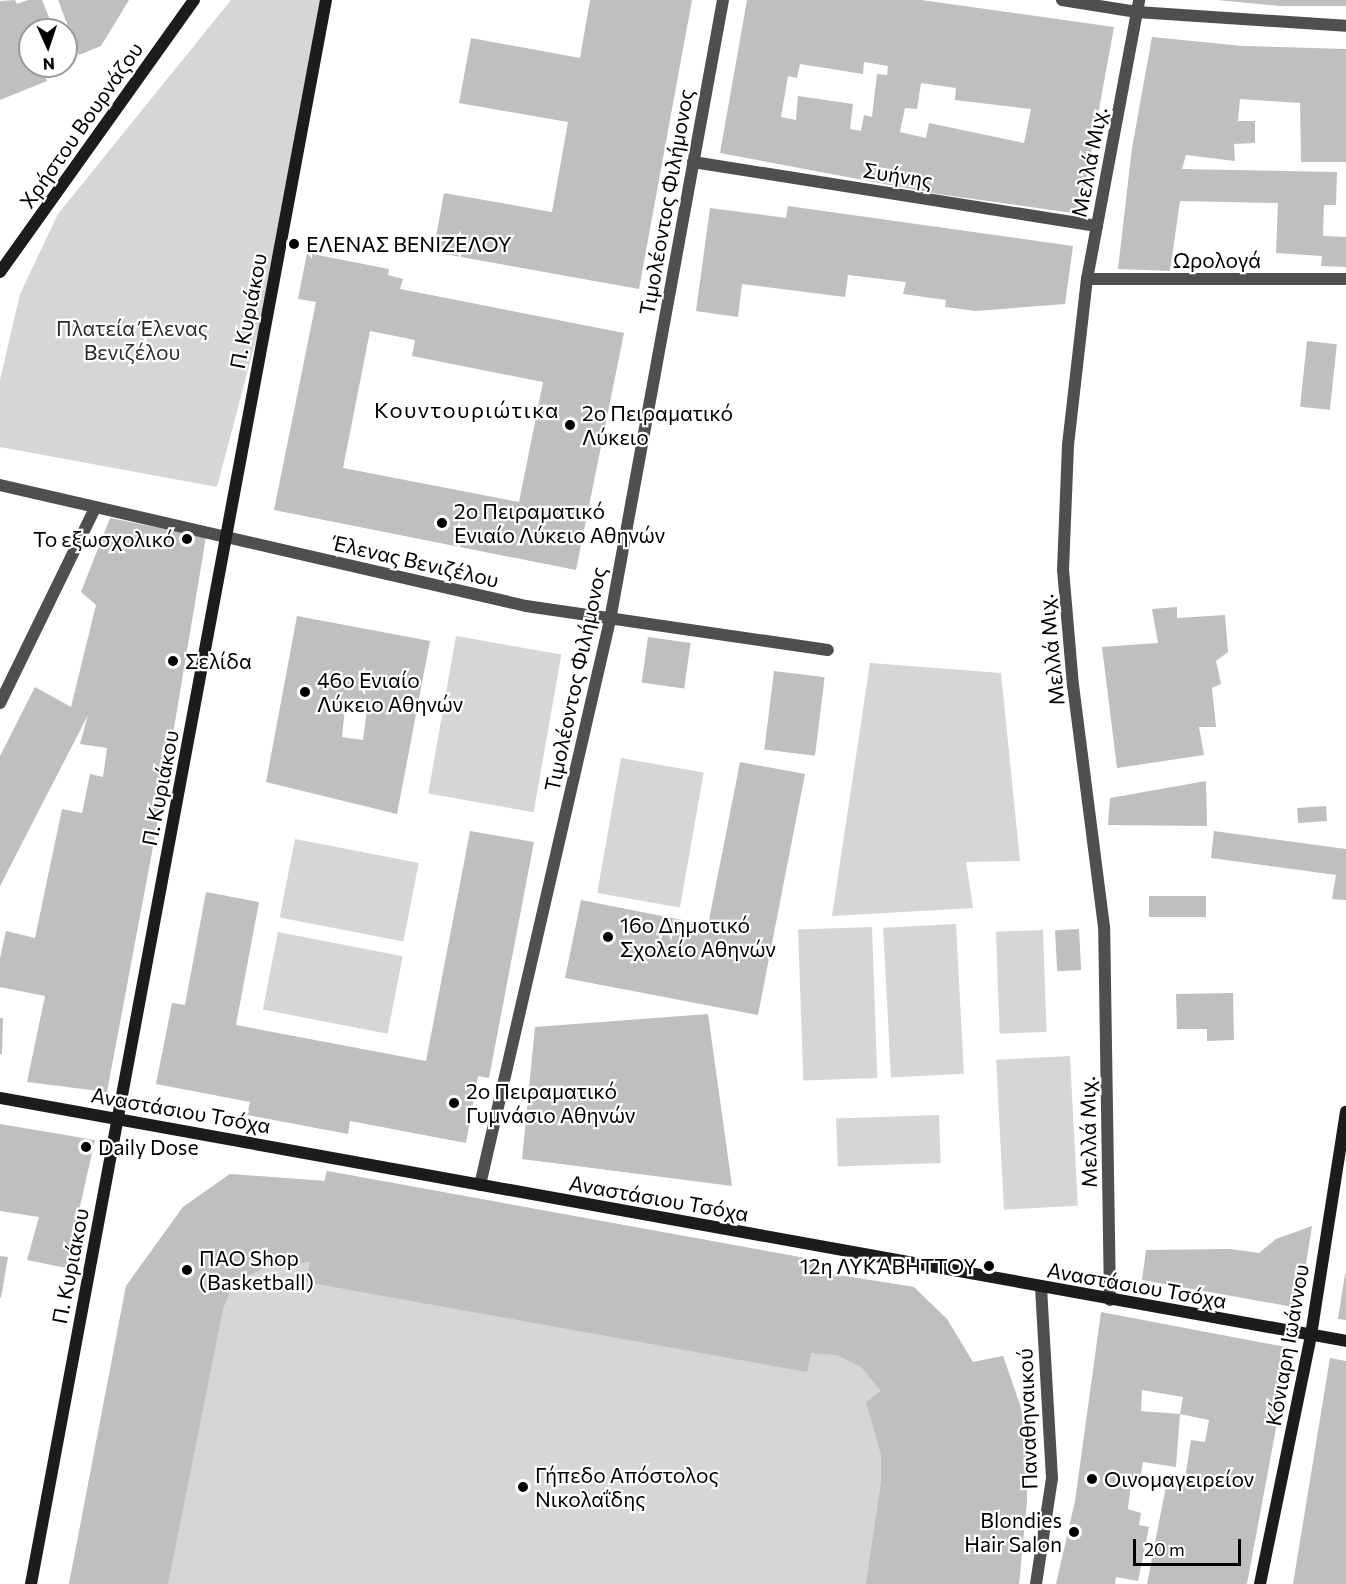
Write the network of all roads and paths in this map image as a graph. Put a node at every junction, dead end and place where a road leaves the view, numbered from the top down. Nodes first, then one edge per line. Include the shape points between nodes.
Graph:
1 (194, 0) edge
2 (326, 0) edge
3 (723, 0) edge
4 (1062, 0) edge
5 (1138, 6) edge
6 (1346, 26) edge
7 (693, 162) junction
8 (1097, 226) junction
9 (0, 272) edge
10 (1087, 279) junction
11 (1346, 279) edge
12 (0, 485) edge
13 (95, 508) junction
14 (226, 538) junction
15 (610, 620) junction
16 (828, 650) dead end
17 (0, 703) edge
18 (0, 1098) edge
19 (1346, 1112) edge
20 (118, 1118) junction
21 (480, 1185) junction
22 (1041, 1287) junction
23 (1110, 1300) junction
24 (1311, 1335) junction
25 (1346, 1341) edge
26 (31, 1584) edge
27 (1036, 1584) edge
28 (1260, 1584) edge

1 - 9 street, Χρήστου Βουρνάζου
2 - 14 street, Π. Κυριάκου
3 - 7 street, Τιμoλέοντος Φιλήμονος
4 - 5 street
5 - 6 street
5 - 8 street, Μελλά Μιχ.
7 - 8 street, Συήνης
7 - 15 street, Τιμoλέοντος Φιλήμονος
8 - 10 street, Μελλά Μιχ.
10 - 11 street, Ωρολογά
10 - 23 street, Μελλά Μιχ. via 1068,445 1063,570 1073,686 1104,927
12 - 13 street, Έλενας Βενιζέλου
13 - 14 street, Έλενας Βενιζέλου
13 - 17 street
14 - 15 street, Έλενας Βενιζέλου via 526,606
14 - 20 street, Π. Κυριάκου
15 - 16 street, Έλενας Βενιζέλου
15 - 21 street, Τιμoλέοντος Φιλήμονος
18 - 20 street, Αναστάσιου Τσόχα
19 - 24 street, Κόνιαρη Ιωάννου
20 - 21 street, Αναστάσιου Τσόχα
20 - 26 street, Π. Κυριάκου
21 - 22 street, Αναστάσιου Τσόχα
22 - 23 street, Αναστάσιου Τσόχα
22 - 27 street, Παναθηναικού via 1053,1478
23 - 24 street, Αναστάσιου Τσόχα
24 - 25 street, Αναστάσιου Τσόχα
24 - 28 street, Κόνιαρη Ιωάννου

